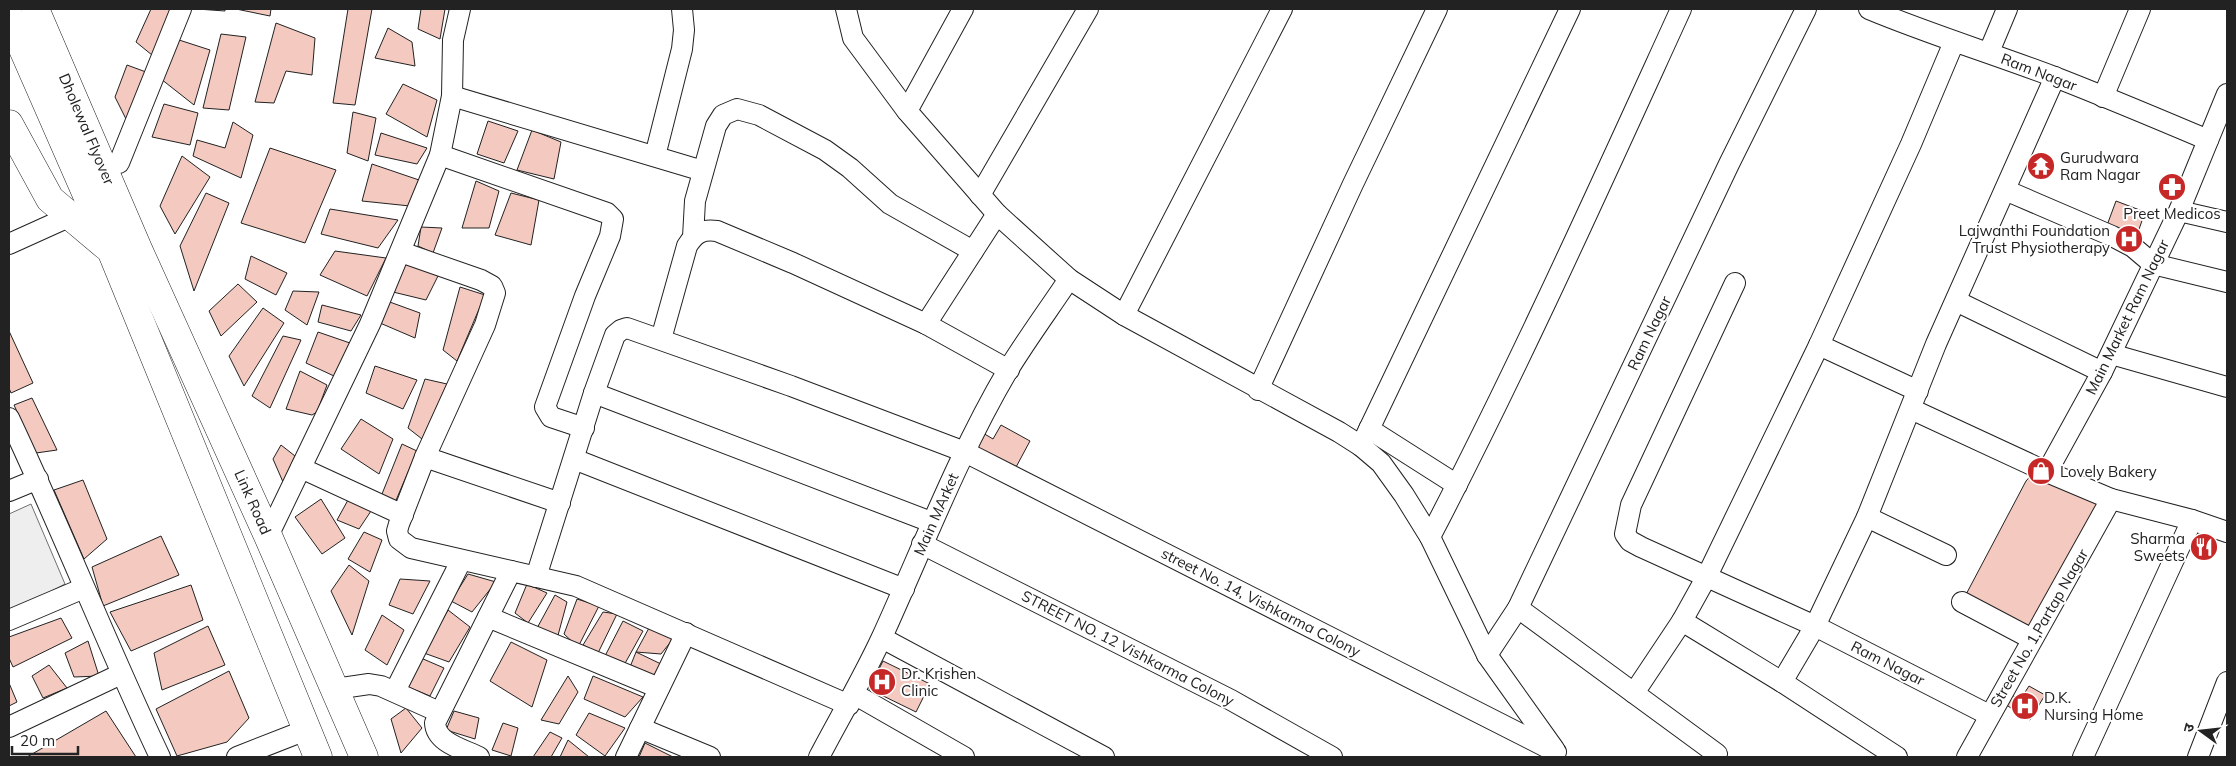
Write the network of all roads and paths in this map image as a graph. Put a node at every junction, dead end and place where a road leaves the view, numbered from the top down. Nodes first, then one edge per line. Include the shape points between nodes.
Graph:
1 (35, 9) edge
2 (54, 9) edge
3 (181, 9) edge
4 (460, 9) edge
5 (682, 9) edge
6 (846, 9) edge
7 (963, 9) edge
8 (1088, 9) edge
9 (1282, 9) edge
10 (1438, 9) edge
11 (1570, 9) edge
12 (1682, 9) edge
13 (1806, 9) edge
14 (2007, 9) edge
15 (2140, 9) edge
16 (1877, 10) edge
17 (9, 17) edge
18 (1954, 42) junction
19 (1988, 52) junction
20 (2054, 77) junction
21 (2227, 94) edge
22 (452, 96) junction
23 (2104, 97) junction
24 (907, 110) junction
25 (9, 124) edge
26 (2216, 131) edge
27 (440, 155) junction
28 (655, 156) junction
29 (119, 163) junction
30 (703, 172) junction
31 (2004, 190) junction
32 (980, 195) junction
33 (92, 204) junction
34 (2179, 211) junction
35 (996, 214) junction
36 (2227, 222) edge
37 (692, 237) junction
38 (9, 244) edge
39 (125, 250) junction
40 (972, 251) junction
41 (401, 252) junction
42 (2153, 264) junction
43 (1069, 278) junction
44 (2227, 282) edge
45 (1735, 283) dead end
46 (1956, 301) junction
47 (1124, 315) junction
48 (926, 324) junction
49 (661, 339) junction
50 (1818, 345) junction
51 (2106, 363) junction
52 (1009, 370) junction
53 (2227, 387) edge
54 (1258, 390) junction
55 (594, 393) junction
56 (1914, 400) junction
57 (9, 418) edge
58 (584, 428) junction
59 (1365, 437) junction
60 (965, 452) junction
61 (425, 456) junction
62 (574, 459) junction
63 (301, 468) junction
64 (2047, 472) junction
65 (38, 479) junction
66 (1457, 485) junction
67 (9, 491) edge
68 (2111, 499) junction
69 (560, 503) junction
70 (403, 515) junction
71 (1867, 517) junction
72 (2192, 520) junction
73 (931, 522) junction
74 (2227, 532) edge
75 (268, 536) junction
76 (1430, 537) junction
77 (922, 544) junction
78 (1946, 555) dead end
79 (461, 560) junction
80 (511, 571) junction
81 (1708, 576) junction
82 (536, 577) junction
83 (84, 588) junction
84 (904, 589) junction
85 (1962, 602) dead end
86 (1518, 608) junction
87 (488, 617) junction
88 (9, 620) edge
89 (1682, 621) junction
90 (1815, 626) junction
91 (686, 633) junction
92 (882, 638) junction
93 (2032, 639) junction
94 (1487, 655) junction
95 (121, 674) junction
96 (1782, 682) junction
97 (2227, 682) edge
98 (659, 688) junction
99 (335, 689) junction
100 (395, 691) junction
101 (1634, 693) junction
102 (851, 700) junction
103 (439, 712) junction
104 (1989, 715) junction
105 (9, 727) edge
106 (640, 728) junction
107 (306, 730) junction
108 (1067, 749) edge
109 (1558, 755) edge
110 (1718, 756) edge
111 (160, 757) edge
112 (237, 757) edge
113 (318, 757) edge
114 (364, 757) edge
115 (479, 757) edge
116 (626, 757) edge
117 (710, 757) edge
118 (820, 757) edge
119 (964, 757) edge
120 (1104, 757) edge
121 (1332, 757) edge
122 (1897, 757) edge
123 (1967, 757) edge
124 (2083, 757) edge
125 (2198, 757) edge

1 - 33 main road, Dholewal Flyover
2 - 29 main road
3 - 29 street
4 - 22 street via 452,47
5 - 28 street via 682,49
6 - 24 street via 853,38
7 - 24 street
8 - 32 street
9 - 47 street
10 - 54 street
11 - 59 street
12 - 66 street
13 - 86 street, Ram Nagar
14 - 19 street
15 - 23 street
16 - 18 street, Ram Nagar
17 - 33 main road, Dholewal Flyover
18 - 19 street, Ram Nagar
18 - 50 street via 1911,144
19 - 20 street, Ram Nagar
20 - 23 street, Ram Nagar
20 - 31 street
21 - 26 street, Main Market Ram Nagar
22 - 27 street
22 - 28 street
23 - 26 street, Ram Nagar
24 - 32 street
25 - 33 main road via 50,199
26 - 34 street, Main Market Ram Nagar
27 - 41 street
27 - 58 street via 611,215 610,236 546,408 551,417
28 - 30 street
29 - 39 main road via 136,204
30 - 37 street via 694,209
30 - 40 street via 716,126 723,115 737,109 744,110 825,150 890,204
31 - 42 street via 2112,236 2133,247
31 - 46 street
32 - 35 street
33 - 38 street
33 - 39 main road, Dholewal Flyover
33 - 39 main road
34 - 36 street
34 - 42 street, Main Market Ram Nagar
35 - 40 street
35 - 43 street
37 - 48 street via 706,230 717,231 793,262
37 - 49 street
39 - 75 main road, Link Road
39 - 107 main road
40 - 48 street
41 - 61 street via 481,280 492,286 495,293 485,325
41 - 63 street
42 - 44 street
42 - 51 street, Main Market Ram Nagar
43 - 47 street
43 - 52 street, Main MArket
45 - 81 street, Ram Nagar via 1631,505 1624,528 1624,534 1630,541
46 - 51 street
46 - 56 street
47 - 54 street
48 - 52 street
49 - 55 street, street No. 14, Vishkarma Colony via 627,328 621,330 615,335
49 - 60 street, street No. 14, Vishkarma Colony
50 - 56 street
50 - 81 street
51 - 53 street
51 - 64 street, Main Market Ram Nagar
52 - 60 street, Main MArket
54 - 59 street
55 - 58 street
55 - 73 street
56 - 64 street
56 - 71 street
57 - 65 street
58 - 62 street
59 - 66 street
59 - 76 street
60 - 73 street, Main MArket
60 - 109 street, street No. 14, Vishkarma Colony
61 - 69 street
61 - 70 street
62 - 69 street
62 - 84 street
63 - 70 street
63 - 75 street
64 - 68 street
65 - 67 street
65 - 83 street
66 - 76 street
68 - 72 street
68 - 93 street, Street No. 1,Partap Nagar
69 - 82 street
70 - 79 street via 398,531 404,545
71 - 78 street
71 - 90 street
72 - 74 street
72 - 124 street
73 - 77 street, Main MArket
75 - 99 main road, Link Road
76 - 94 street
77 - 84 street, Main MArket
77 - 121 street, STREET NO. 12 Vishkarma Colony via 1231,700
79 - 80 street
79 - 100 street
80 - 82 street
80 - 87 street
81 - 89 street
81 - 90 street, Ram Nagar
82 - 91 street via 576,586
83 - 88 street
83 - 95 street
84 - 92 street, Main MArket
85 - 93 street
86 - 94 street, Ram Nagar
86 - 101 street
87 - 98 street
87 - 103 street
89 - 96 street
89 - 101 street
90 - 96 street
90 - 104 street, Ram Nagar
91 - 98 street
91 - 102 street
92 - 102 street, Main MArket
92 - 108 street
93 - 104 street, Street No. 1,Partap Nagar
94 - 109 street
95 - 105 street
95 - 111 street
96 - 122 street
97 - 125 street
98 - 106 street
99 - 100 street via 369,684
99 - 114 main road, Link Road
100 - 103 street
101 - 110 street
102 - 118 street, Main MArket
102 - 119 street
103 - 115 street via 435,732 440,738
104 - 123 street, Street No. 1,Partap Nagar
106 - 116 street
106 - 117 street
107 - 112 street
107 - 113 main road
108 - 120 street

